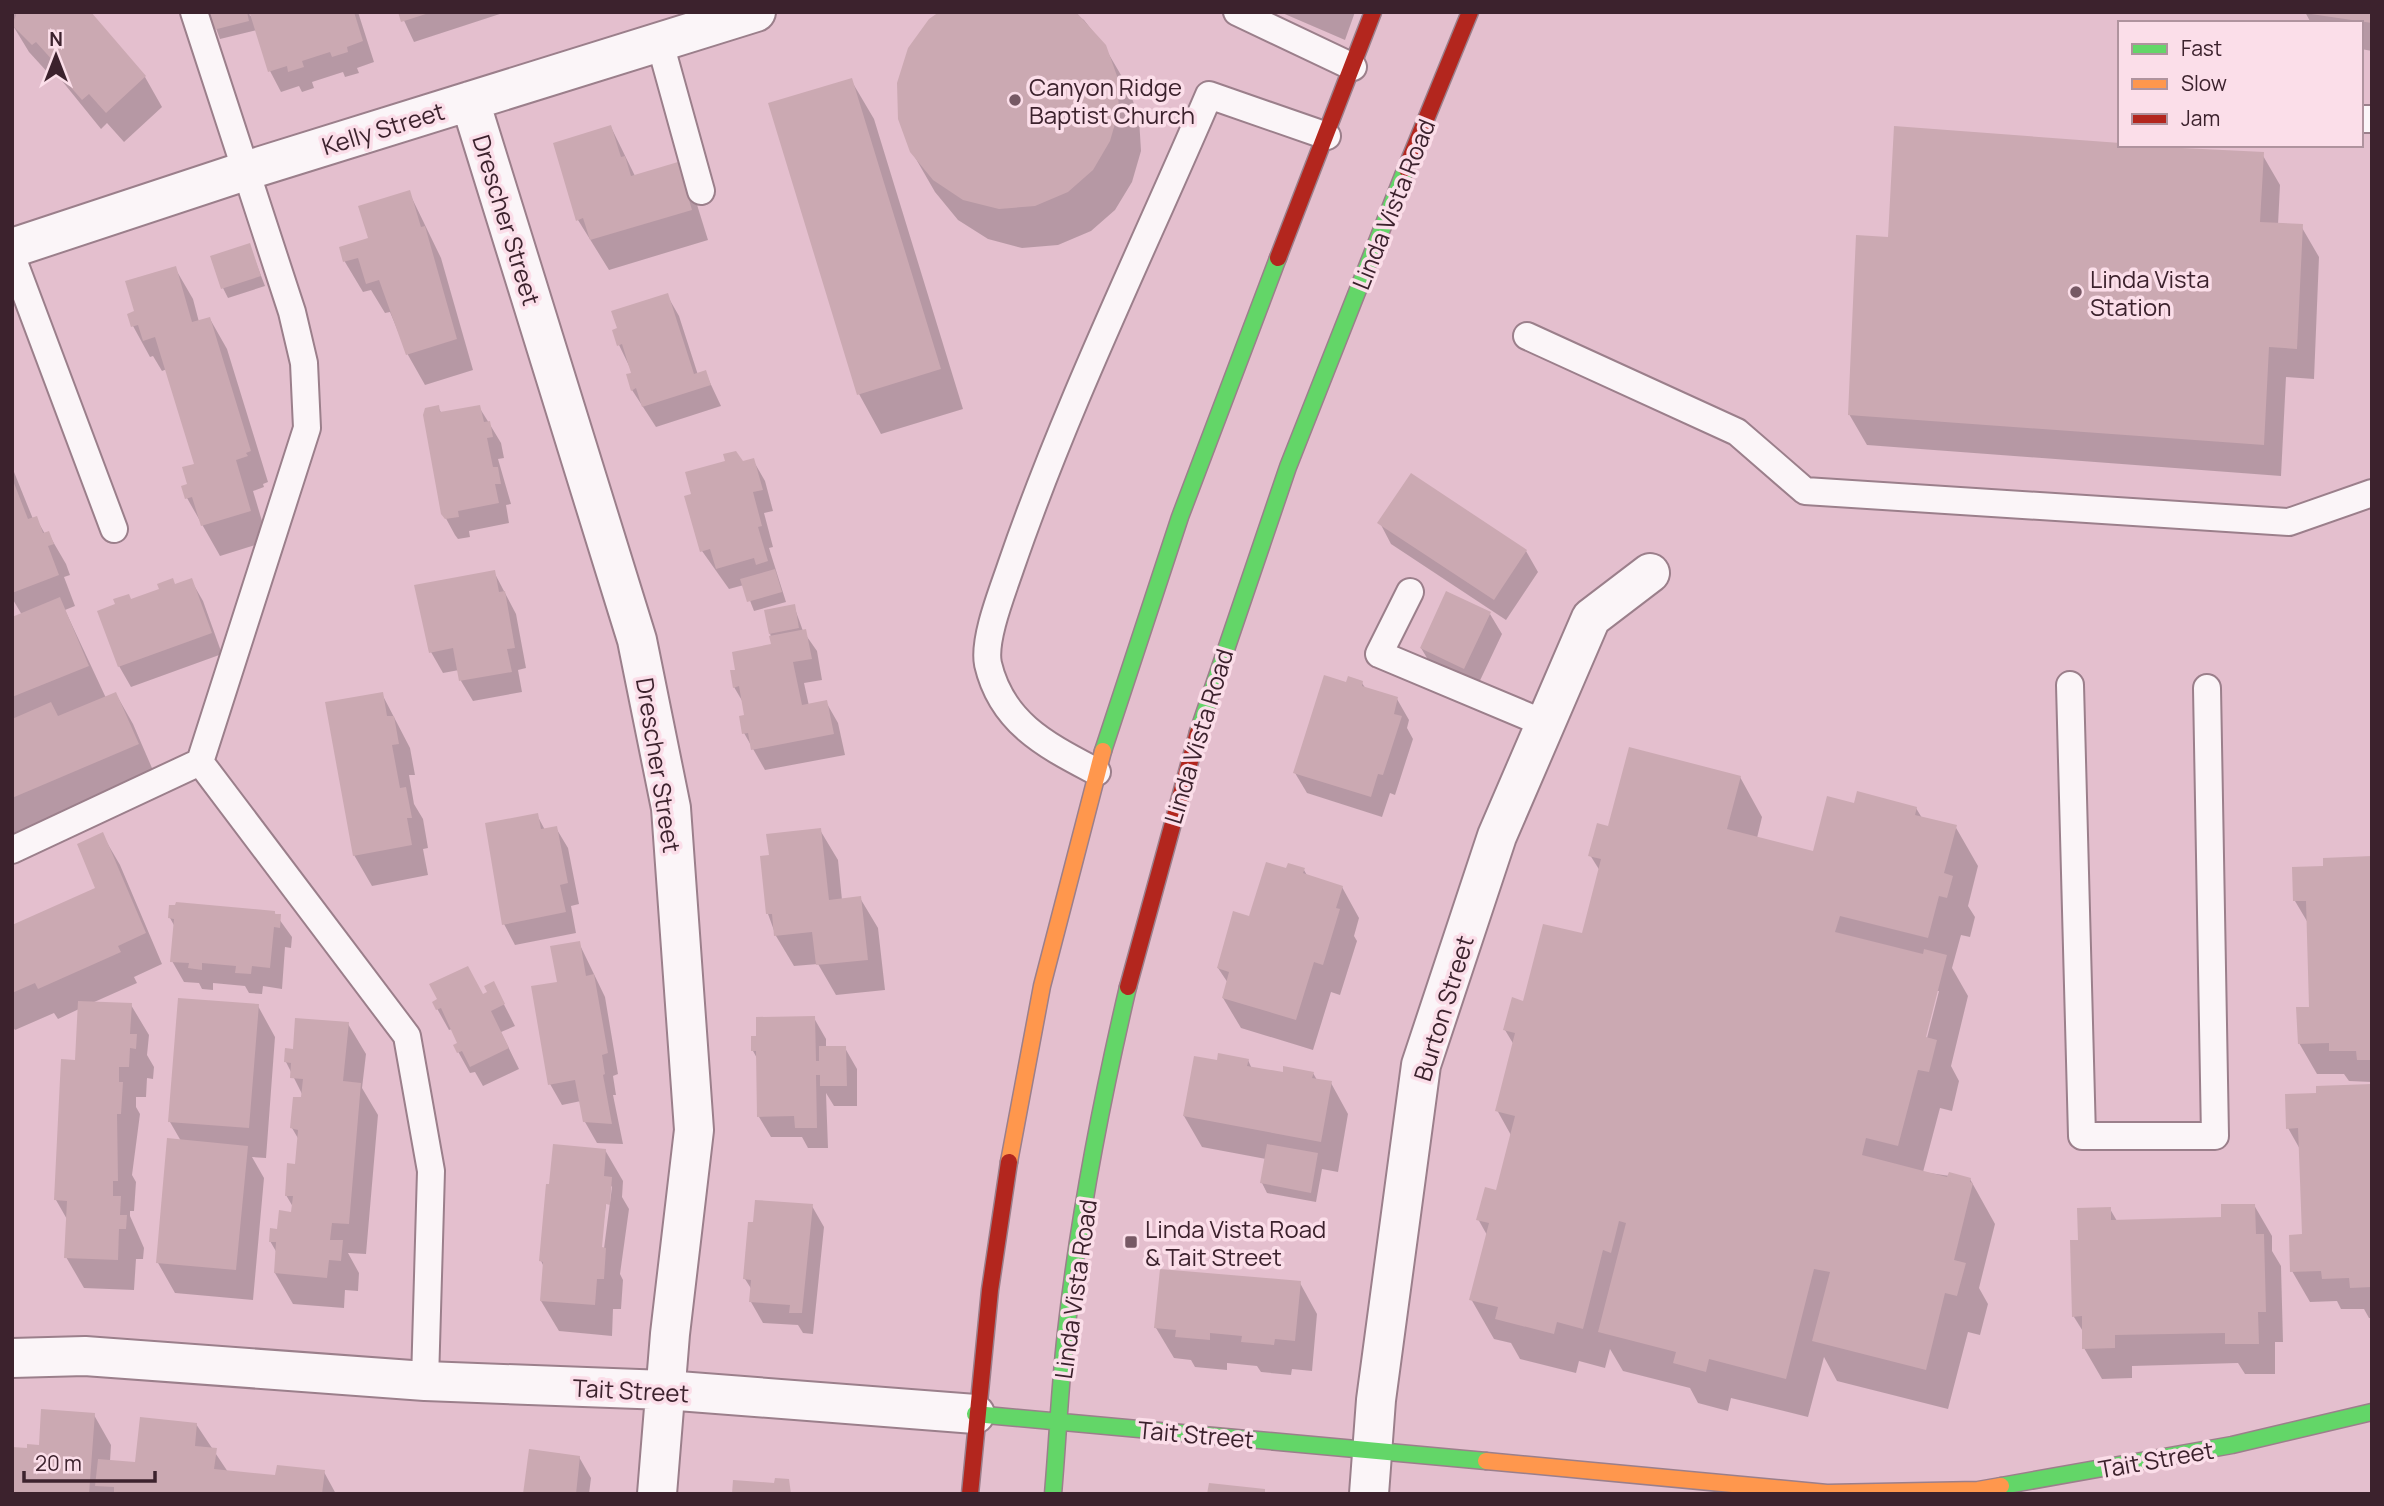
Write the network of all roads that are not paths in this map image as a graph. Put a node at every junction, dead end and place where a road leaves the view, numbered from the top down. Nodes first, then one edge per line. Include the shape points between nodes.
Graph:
1 (194, 12) edge
2 (756, 12) edge
3 (1237, 12) edge
4 (1373, 12) edge
5 (1470, 12) edge
6 (660, 43) junction
7 (1353, 67) junction
8 (470, 101) junction
9 (1327, 136) junction
10 (245, 171) junction
11 (701, 191) dead end
12 (12, 248) edge
13 (12, 257) edge
14 (1527, 336) dead end
15 (2372, 493) edge
16 (114, 529) dead end
17 (1650, 573) dead end
18 (1410, 592) dead end
19 (2070, 685) dead end
20 (2207, 688) dead end
21 (1546, 724) junction
22 (200, 762) junction
23 (1097, 772) junction
24 (12, 850) edge
25 (12, 1358) edge
26 (425, 1381) junction
27 (665, 1390) junction
28 (2372, 1412) edge
29 (975, 1414) junction
30 (1059, 1422) junction
31 (1371, 1450) junction
32 (1933, 1492) edge
33 (657, 1494) edge
34 (970, 1494) edge
35 (1053, 1494) edge
36 (1368, 1494) edge

1 - 10 lane
2 - 6 street, Kelly Street
3 - 7 lane
4 - 7 main road
5 - 30 main road, Linda Vista Road via 1315,400 1204,711 1164,850 1106,1091 1079,1245
6 - 8 street, Kelly Street
6 - 11 lane
7 - 9 main road
8 - 10 street, Kelly Street
8 - 27 street, Drescher Street via 637,640 671,808 694,1130
9 - 23 main road via 1246,338 1157,582
9 - 23 lane via 1209,95 1033,503 993,618 988,662 1007,708 1037,740
10 - 12 street, Kelly Street
10 - 22 lane via 295,325 304,363 307,428
13 - 16 lane
14 - 15 lane via 1737,432 1805,491 2289,522
17 - 21 street, Burton Street via 1591,618
18 - 21 lane via 1379,654
19 - 20 lane via 2082,1136 2215,1136
21 - 31 street, Burton Street via 1497,836 1421,1065
22 - 24 lane
22 - 26 lane via 407,1036 431,1171
23 - 29 main road via 1063,895 1009,1156 988,1288
25 - 26 street, Tait Street via 85,1356
26 - 27 street, Tait Street
27 - 29 street, Tait Street
27 - 33 street, Drescher Street
28 - 32 main road, Tait Street via 2219,1448 1978,1490
29 - 30 main road, Tait Street
29 - 34 main road
30 - 31 main road, Tait Street
30 - 35 main road, Linda Vista Road
31 - 32 main road, Tait Street via 1827,1493
31 - 36 street, Burton Street

